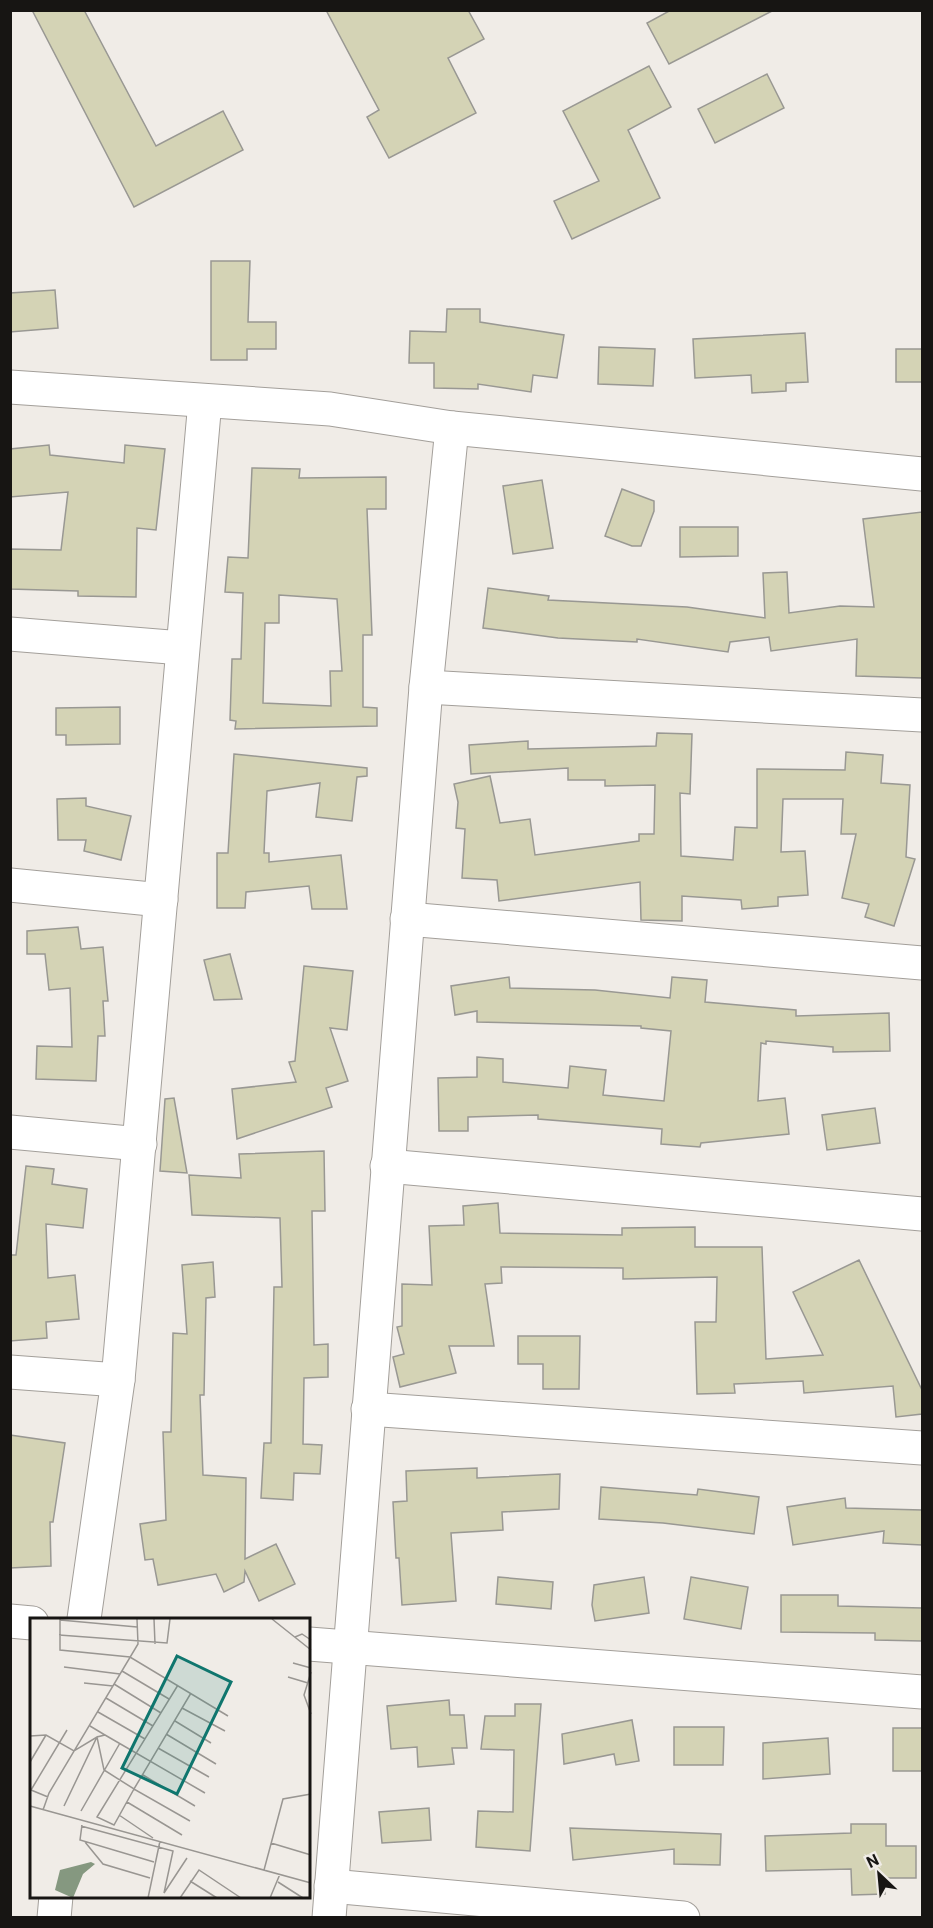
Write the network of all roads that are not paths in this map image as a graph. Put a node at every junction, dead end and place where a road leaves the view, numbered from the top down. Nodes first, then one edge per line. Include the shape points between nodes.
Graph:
1 (10, 387) edge
2 (205, 401) junction
3 (452, 428) junction
4 (922, 474) edge
5 (10, 634) edge
6 (182, 648) junction
7 (426, 687) junction
8 (922, 715) edge
9 (10, 885) edge
10 (161, 900) junction
11 (407, 919) junction
12 (922, 963) edge
13 (10, 1132) edge
14 (140, 1144) junction
15 (387, 1166) junction
16 (922, 1214) edge
17 (10, 1372) edge
18 (118, 1380) junction
19 (368, 1409) junction
20 (922, 1448) edge
21 (84, 1618) edge
22 (10, 1621) edge
23 (30, 1623) edge
24 (310, 1644) edge
25 (348, 1647) junction
26 (922, 1692) edge
27 (57, 1898) edge
28 (330, 1902) edge
29 (54, 1917) edge
30 (683, 1917) edge

1 - 2 street
2 - 3 street via 330,409
2 - 6 street
3 - 4 street
3 - 7 street
5 - 6 street
6 - 10 street
7 - 8 street
7 - 11 street
9 - 10 street
10 - 14 street
11 - 12 street
11 - 15 street
13 - 14 street
14 - 18 street
15 - 16 street
15 - 19 street
17 - 18 street
18 - 21 street
19 - 20 street
19 - 25 street
22 - 23 street
24 - 25 street
25 - 26 street
25 - 28 street
27 - 29 street
28 - 30 street

